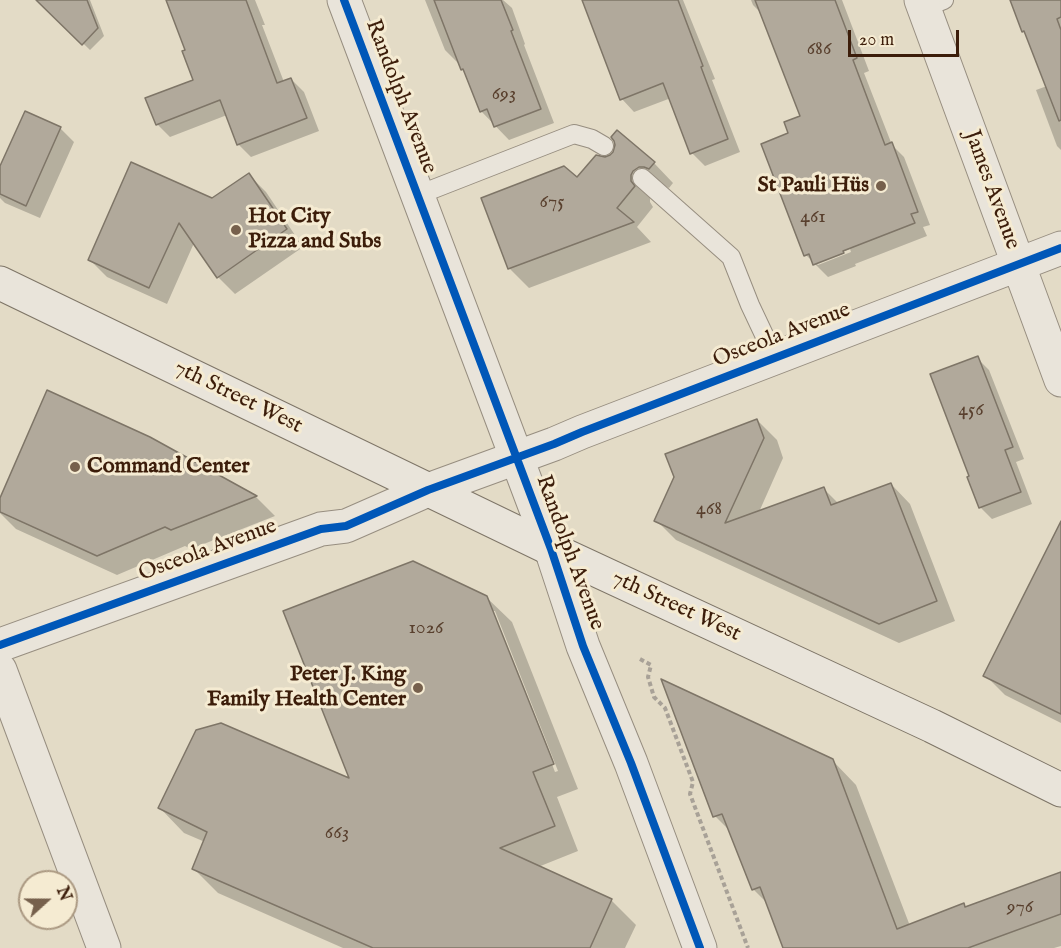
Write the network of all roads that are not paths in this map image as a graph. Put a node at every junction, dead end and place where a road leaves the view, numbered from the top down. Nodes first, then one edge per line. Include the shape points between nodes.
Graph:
1 (344, 0) edge
2 (930, 3) edge
3 (604, 146) dead end
4 (642, 178) dead end
5 (418, 195) junction
6 (1061, 248) edge
7 (1018, 265) junction
8 (0, 284) edge
9 (775, 358) junction
10 (1061, 380) edge
11 (516, 457) junction
12 (428, 490) junction
13 (550, 549) junction
14 (0, 645) edge
15 (0, 670) edge
16 (1061, 790) edge
17 (104, 948) edge
18 (700, 948) edge

1 - 5 street, Randolph Avenue
2 - 7 street, James Avenue
3 - 5 lane via 573,134
4 - 9 lane via 731,257
5 - 11 street, Randolph Avenue
6 - 7 street, Osceola Avenue
7 - 9 street, Osceola Avenue
7 - 10 street, James Avenue
8 - 12 street, 7th Street West
9 - 11 street, Osceola Avenue
11 - 12 street, Osceola Avenue
11 - 13 street, Randolph Avenue
12 - 13 street, 7th Street West
12 - 14 street, Osceola Avenue via 345,526 321,529
13 - 16 street, 7th Street West
13 - 18 street, Randolph Avenue via 583,646
15 - 17 street

